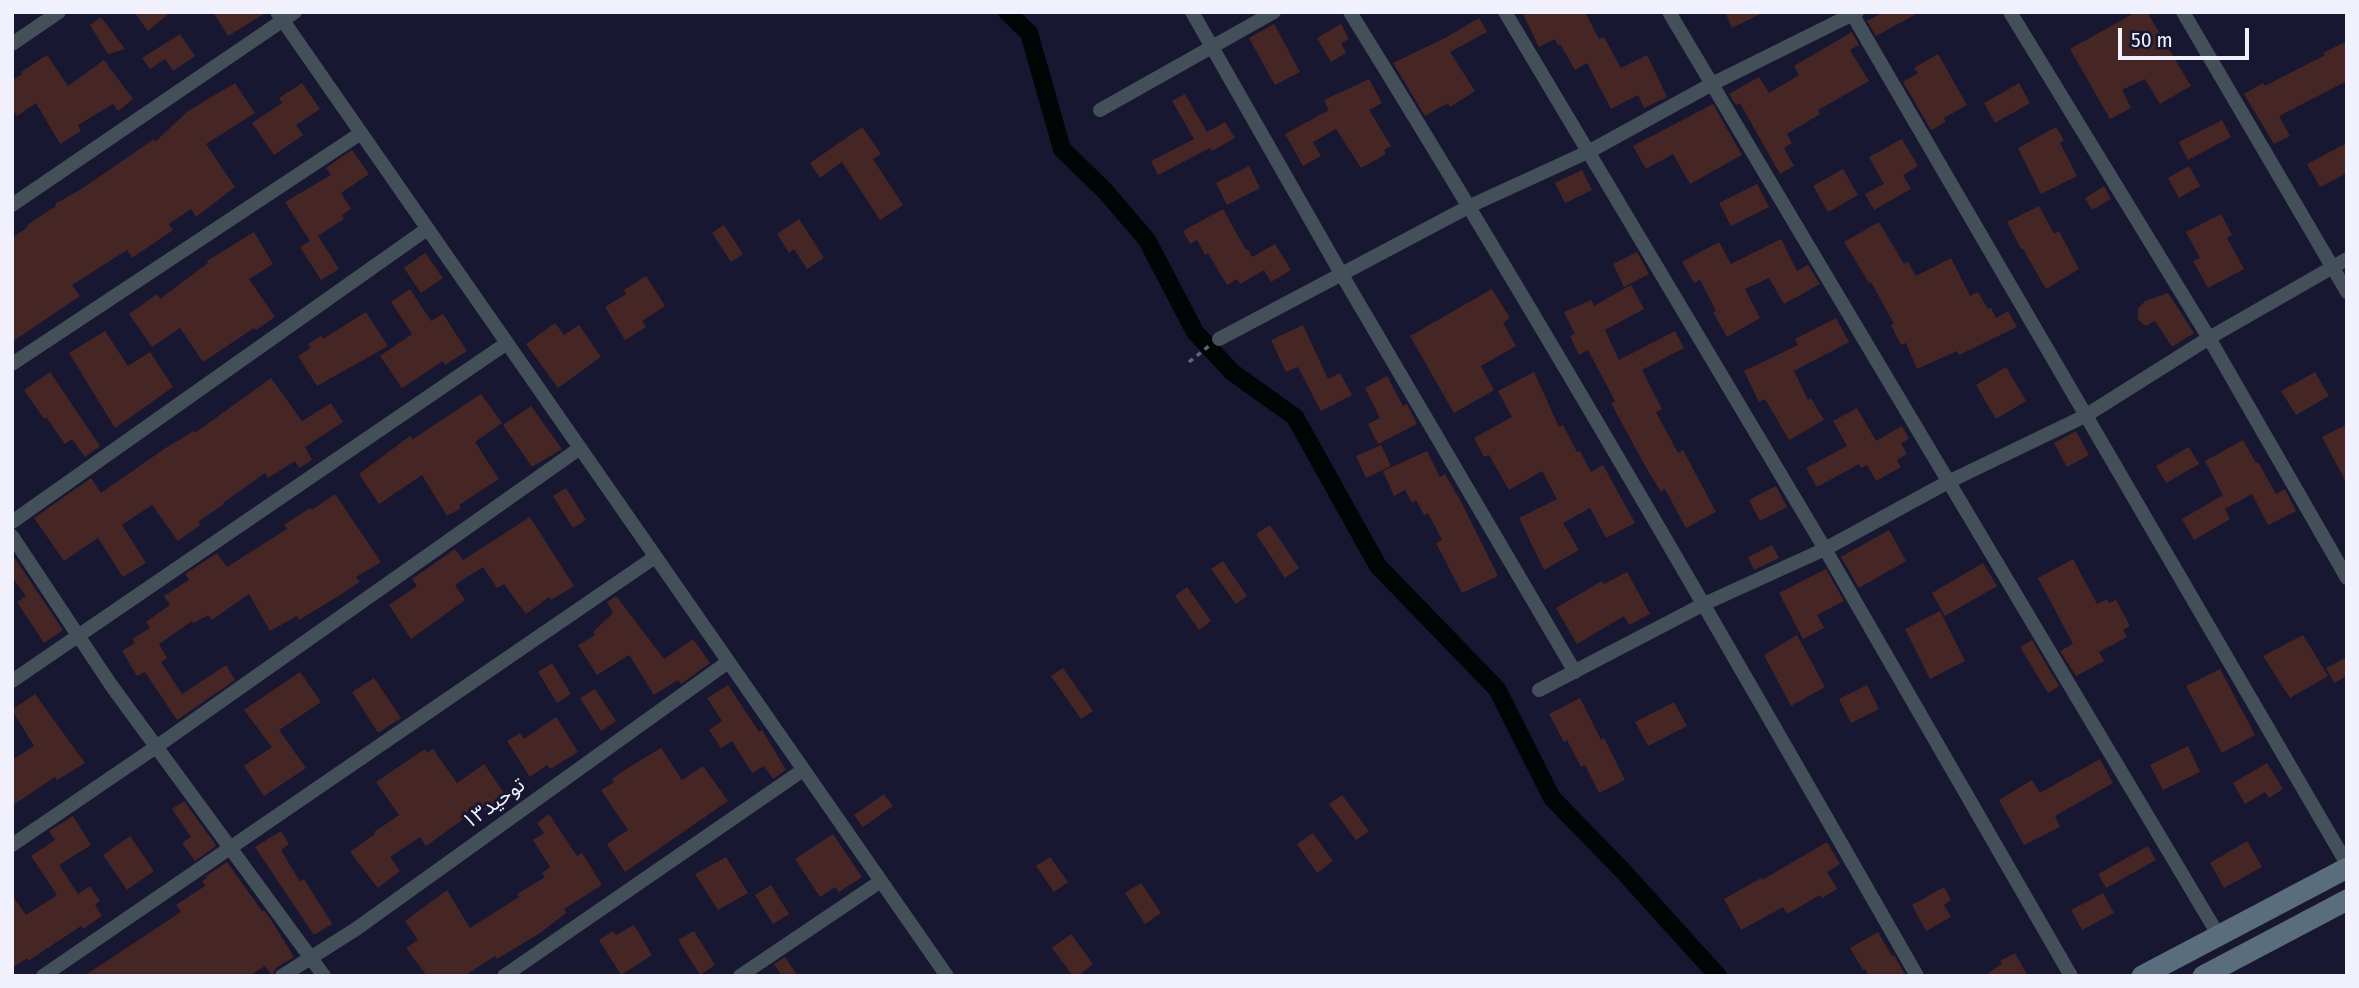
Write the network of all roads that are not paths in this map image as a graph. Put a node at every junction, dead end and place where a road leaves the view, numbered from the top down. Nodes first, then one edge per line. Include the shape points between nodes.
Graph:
1 (58, 12) edge
2 (1192, 12) edge
3 (1274, 12) edge
4 (1350, 12) edge
5 (1505, 12) edge
6 (1669, 12) edge
7 (2010, 12) edge
8 (2183, 12) edge
9 (1854, 13) edge
10 (285, 15) edge
11 (12, 44) edge
12 (1213, 47) junction
13 (1712, 84) junction
14 (1100, 110) dead end
15 (361, 133) junction
16 (1590, 151) junction
17 (12, 205) edge
18 (1470, 206) junction
19 (428, 229) junction
20 (2347, 259) edge
21 (2332, 267) junction
22 (1342, 275) junction
23 (2347, 292) edge
24 (2208, 338) junction
25 (1219, 339) road end
26 (507, 343) junction
27 (12, 365) edge
28 (2085, 416) junction
29 (580, 448) junction
30 (1948, 482) junction
31 (12, 522) edge
32 (12, 536) edge
33 (1825, 549) junction
34 (655, 556) junction
35 (2347, 578) edge
36 (1704, 604) junction
37 (78, 636) junction
38 (728, 662) junction
39 (1575, 673) junction
40 (12, 681) edge
41 (1539, 690) dead end
42 (156, 747) junction
43 (803, 770) junction
44 (12, 845) edge
45 (231, 847) junction
46 (2347, 866) edge
47 (881, 881) junction
48 (2347, 900) edge
49 (2219, 936) junction
50 (310, 957) junction
51 (2234, 969) edge
52 (43, 976) edge
53 (282, 976) edge
54 (324, 976) edge
55 (504, 976) edge
56 (740, 976) edge
57 (947, 976) edge
58 (1917, 976) edge
59 (2071, 976) edge
60 (2143, 976) edge
61 (2203, 976) edge

1 - 11 street
2 - 12 street
3 - 12 street
4 - 18 street
5 - 16 street
6 - 13 street
7 - 24 street
8 - 21 street
9 - 13 street
9 - 28 street
10 - 15 street
10 - 17 street
12 - 14 street
12 - 22 street
13 - 16 street
13 - 30 street
15 - 19 street
15 - 27 street
16 - 18 street
16 - 33 street
18 - 22 street
18 - 36 street
19 - 26 street
19 - 31 street
20 - 21 street
21 - 23 street
21 - 24 street
22 - 25 street
22 - 39 street
24 - 28 street
24 - 35 street
26 - 29 street
26 - 37 street
28 - 30 street
28 - 46 street
29 - 34 street
29 - 42 street
30 - 33 street
30 - 49 street
32 - 37 street
33 - 36 street
33 - 59 street
34 - 38 street
34 - 45 street
36 - 39 street
36 - 58 street
37 - 40 street
37 - 42 street
38 - 43 street
38 - 50 street, توحید۱۳ via 356,929
39 - 41 street
42 - 44 street
42 - 45 street
43 - 47 street
43 - 55 street
45 - 50 street
45 - 52 street
46 - 49 street
47 - 56 street
47 - 57 street
48 - 51 street
49 - 60 street
50 - 53 street, توحید۱۳
50 - 54 street
51 - 61 street

